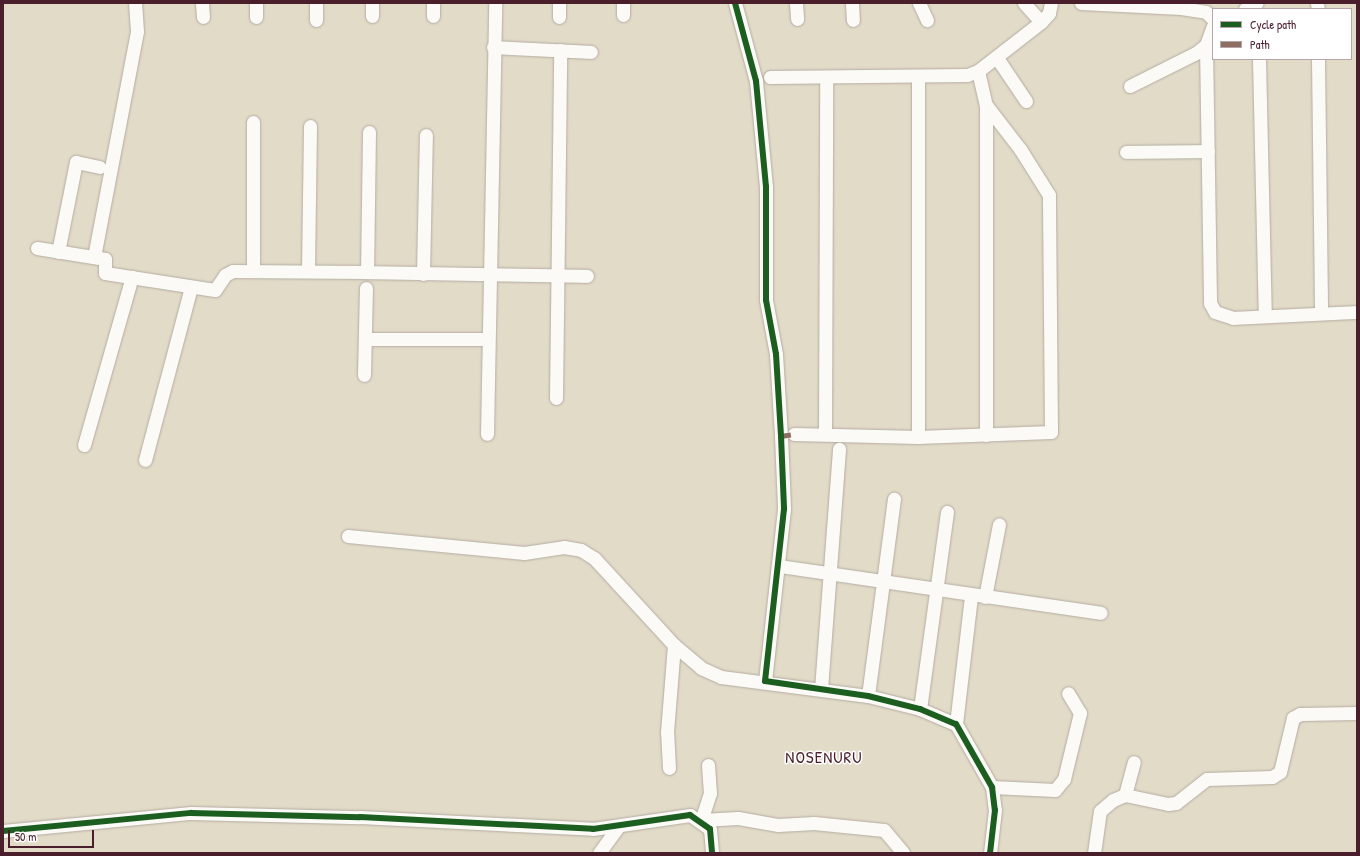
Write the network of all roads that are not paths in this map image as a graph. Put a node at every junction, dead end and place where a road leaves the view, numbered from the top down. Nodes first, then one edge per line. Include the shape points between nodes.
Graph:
1 (135, 3) edge
2 (202, 3) edge
3 (256, 3) edge
4 (316, 3) edge
5 (372, 3) edge
6 (433, 3) edge
7 (495, 3) edge
8 (560, 3) edge
9 (735, 3) edge
10 (796, 3) edge
11 (852, 3) edge
12 (919, 3) edge
13 (1024, 3) edge
14 (1051, 3) edge
15 (1081, 3) edge
16 (1115, 3) edge
17 (1257, 3) edge
18 (1181, 5) edge
19 (1247, 8) edge
20 (1210, 11) edge
21 (372, 16) dead end
22 (433, 16) dead end
23 (203, 17) dead end
24 (256, 17) dead end
25 (559, 17) dead end
26 (797, 19) dead end
27 (316, 20) dead end
28 (853, 20) dead end
29 (927, 20) dead end
30 (1041, 22) junction
31 (1212, 29) edge
32 (1206, 45) junction
33 (493, 47) junction
34 (560, 50) junction
35 (591, 52) dead end
36 (997, 58) junction
37 (1259, 60) edge
38 (1318, 60) edge
39 (978, 71) junction
40 (770, 77) dead end
41 (826, 78) junction
42 (918, 78) junction
43 (1130, 86) dead end
44 (1026, 101) dead end
45 (986, 105) junction
46 (253, 122) dead end
47 (310, 126) dead end
48 (369, 132) dead end
49 (426, 135) dead end
50 (1208, 151) junction
51 (1126, 152) dead end
52 (99, 167) dead end
53 (37, 248) dead end
54 (58, 252) junction
55 (94, 258) junction
56 (253, 270) junction
57 (308, 270) junction
58 (367, 272) junction
59 (423, 274) junction
60 (488, 276) junction
61 (557, 276) junction
62 (587, 276) dead end
63 (132, 277) junction
64 (192, 287) junction
65 (366, 288) dead end
66 (1357, 312) edge
67 (1321, 313) junction
68 (1265, 315) junction
69 (365, 339) junction
70 (488, 339) junction
71 (364, 375) dead end
72 (556, 398) dead end
73 (487, 434) dead end
74 (794, 434) dead end
75 (826, 434) junction
76 (986, 435) junction
77 (918, 436) junction
78 (84, 445) dead end
79 (839, 449) dead end
80 (145, 460) dead end
81 (894, 500) dead end
82 (947, 512) dead end
83 (999, 524) dead end
84 (348, 536) dead end
85 (780, 566) junction
86 (832, 575) junction
87 (884, 582) junction
88 (936, 588) junction
89 (971, 596) junction
90 (985, 597) junction
91 (1101, 613) dead end
92 (674, 645) junction
93 (765, 681) junction
94 (821, 689) junction
95 (1068, 693) dead end
96 (868, 696) junction
97 (920, 709) junction
98 (1357, 713) edge
99 (956, 724) junction
100 (1134, 762) dead end
101 (708, 765) dead end
102 (669, 768) dead end
103 (992, 787) junction
104 (1125, 795) junction
105 (701, 820) junction
106 (617, 828) junction
107 (3, 831) edge
108 (599, 853) edge
109 (712, 853) edge
110 (903, 853) edge
111 (990, 853) edge
112 (1094, 853) edge

1 - 55 street via 137,32
2 - 23 street
3 - 24 street
4 - 27 street
5 - 21 street
6 - 22 street
7 - 33 street
8 - 25 street
9 - 85 street via 756,81 766,187 766,300 776,354 784,494
10 - 26 street
11 - 28 street
12 - 29 street
13 - 30 street
14 - 30 street via 1049,13
15 - 16 street
16 - 18 street
17 - 19 street
18 - 20 street
30 - 36 street
31 - 32 street
32 - 43 street
32 - 50 street
33 - 34 street
33 - 60 street
34 - 35 street
34 - 61 street
36 - 39 street
36 - 44 street
37 - 68 street
38 - 67 street
39 - 42 street via 948,78
39 - 45 street
40 - 41 street
41 - 42 street
41 - 75 street
42 - 77 street
45 - 76 street
45 - 76 street via 1020,149 1049,195 1051,432
46 - 56 street
47 - 57 street
48 - 58 street
49 - 59 street
50 - 51 street
50 - 68 street via 1210,303 1223,316
52 - 54 street via 76,162
53 - 54 street
54 - 55 street
55 - 63 street via 105,259 105,272
56 - 57 street
56 - 64 street via 228,272 219,290
57 - 58 street
58 - 59 street
59 - 60 street
60 - 61 street
60 - 70 street
61 - 62 street
61 - 72 street
63 - 64 street
63 - 78 street
64 - 80 street
65 - 69 street
66 - 67 street
67 - 68 street
69 - 70 street
69 - 71 street
70 - 73 street
74 - 75 street
75 - 77 street
76 - 77 street
79 - 86 street
81 - 87 street
82 - 88 street
83 - 90 street
84 - 92 street via 524,553 564,547 581,550 594,558
85 - 86 street
85 - 93 street
86 - 87 street
86 - 94 street
87 - 88 street
87 - 96 street
88 - 89 street
88 - 97 street
89 - 90 street
89 - 99 street
90 - 91 street
92 - 93 street via 701,668 721,677
92 - 102 street via 667,732
93 - 94 street
94 - 96 street
95 - 103 street via 1080,713 1069,764 1060,785 1055,790
96 - 97 street
97 - 99 street
98 - 104 street via 1300,714 1292,718 1280,772 1272,777 1207,779 1176,803 1168,804
99 - 103 street
100 - 104 street
101 - 105 street via 710,793
103 - 111 street via 995,810
104 - 112 street via 1100,811
105 - 106 street via 690,815 664,817
105 - 109 street via 710,829
105 - 110 street via 738,818 778,825 814,823 884,830
106 - 107 street via 191,813
106 - 108 street

